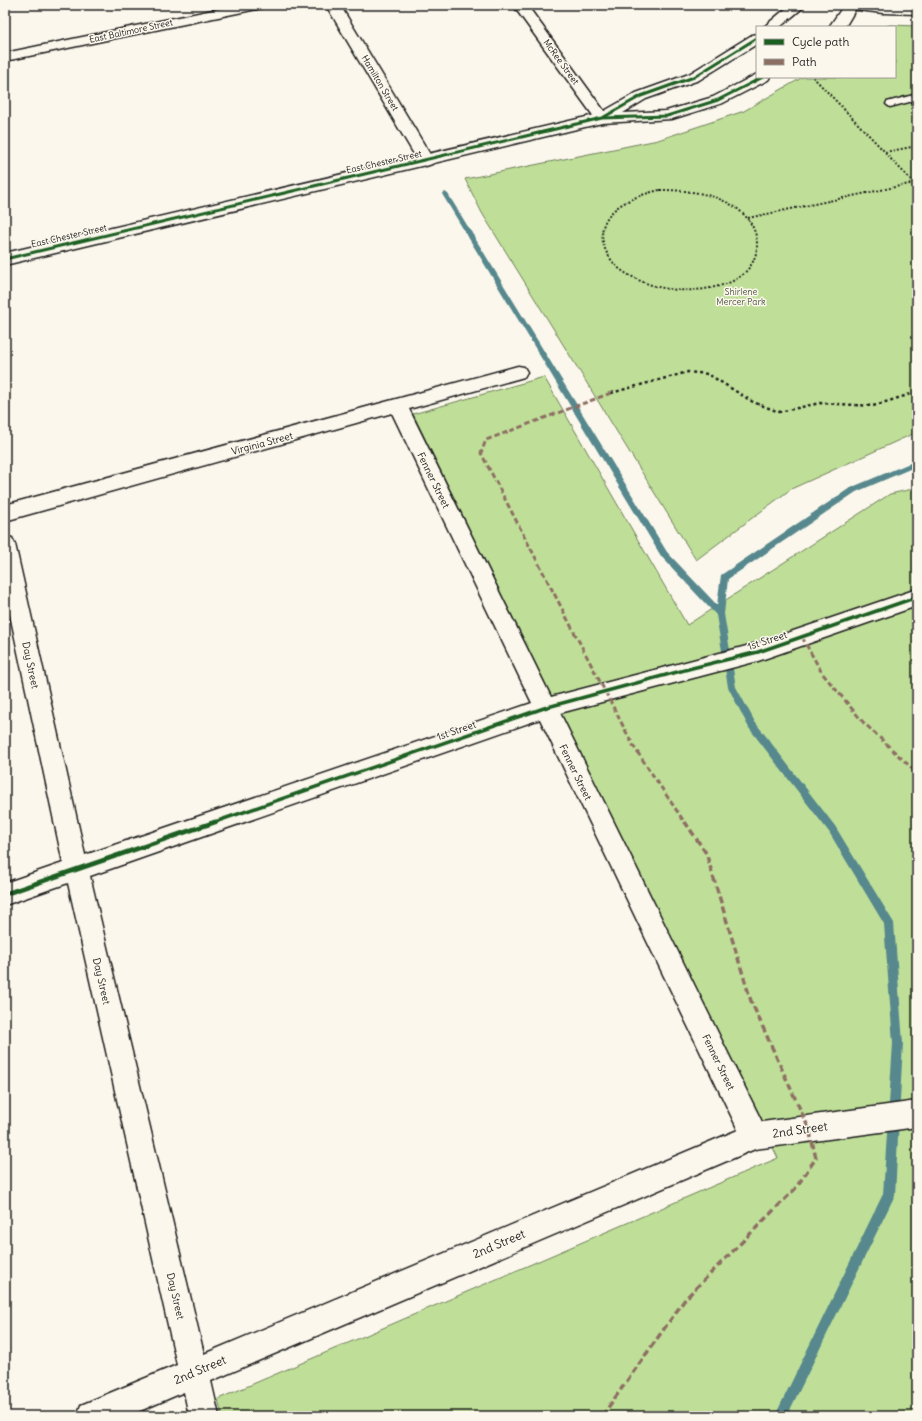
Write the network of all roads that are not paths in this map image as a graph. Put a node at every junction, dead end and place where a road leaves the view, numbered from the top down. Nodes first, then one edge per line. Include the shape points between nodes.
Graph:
1 (257, 5) edge
2 (333, 5) edge
3 (520, 5) edge
4 (799, 5) edge
5 (850, 5) edge
6 (917, 10) edge
7 (772, 26) edge
8 (837, 26) edge
9 (756, 39) edge
10 (5, 57) edge
11 (761, 78) edge
12 (917, 97) edge
13 (890, 104) dead end
14 (602, 118) junction
15 (426, 161) junction
16 (5, 259) edge
17 (518, 372) dead end
18 (398, 406) junction
19 (5, 513) edge
20 (5, 544) edge
21 (917, 597) edge
22 (544, 708) junction
23 (77, 871) junction
24 (5, 894) edge
25 (917, 1114) edge
26 (755, 1136) junction
27 (193, 1372) junction
28 (92, 1416) edge
29 (204, 1416) edge

1 - 10 main road, East Baltimore Street
2 - 15 main road, Hamilton Street
3 - 14 main road, McRee Street
4 - 7 main road
5 - 6 main road
5 - 8 main road
9 - 14 main road via 694,77 642,96
11 - 14 main road, East Chester Street via 718,100 667,116
12 - 13 lane
14 - 15 main road, East Chester Street
15 - 16 main road, East Chester Street
17 - 18 main road, Virginia Street
18 - 19 main road, Virginia Street
18 - 22 main road, Fenner Street
20 - 23 main road, Day Street
21 - 22 main road, 1st Street via 758,652
22 - 23 main road, 1st Street
22 - 26 main road, Fenner Street
23 - 24 main road, 1st Street
23 - 27 main road, Day Street
25 - 26 main road, 2nd Street
26 - 27 main road, 2nd Street
27 - 28 main road, 2nd Street
27 - 29 main road, Day Street

